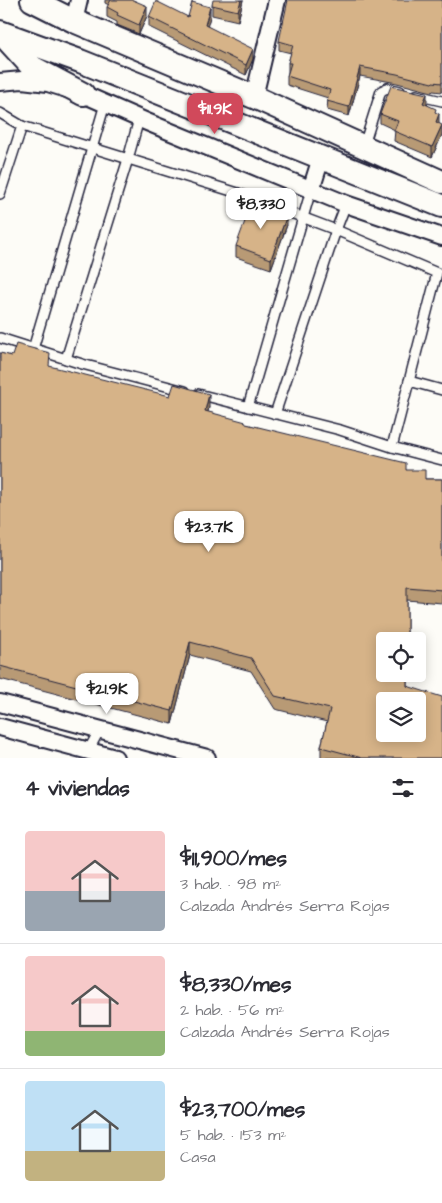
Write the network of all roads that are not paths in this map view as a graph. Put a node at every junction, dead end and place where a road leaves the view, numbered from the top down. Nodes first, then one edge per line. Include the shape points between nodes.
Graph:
1 (32, 0) edge
2 (277, 0) edge
3 (76, 11) edge
4 (0, 32) edge
5 (0, 82) edge
6 (83, 94) junction
7 (254, 97) junction
8 (442, 101) edge
9 (106, 104) junction
10 (0, 113) edge
11 (139, 119) junction
12 (22, 126) junction
13 (331, 132) junction
14 (363, 146) junction
15 (93, 148) junction
16 (321, 158) junction
17 (128, 159) junction
18 (0, 161) edge
19 (9, 164) junction
20 (442, 182) edge
21 (311, 190) junction
22 (0, 194) edge
23 (346, 204) junction
24 (442, 206) edge
25 (303, 218) junction
26 (336, 230) junction
27 (442, 237) edge
28 (0, 338) edge
29 (33, 349) junction
30 (66, 359) junction
31 (409, 381) junction
32 (442, 390) edge
33 (248, 407) junction
34 (275, 414) junction
35 (392, 447) junction
36 (442, 460) edge
37 (0, 703) edge
38 (0, 727) edge
39 (100, 730) junction
40 (86, 754) edge
41 (115, 758) edge
42 (207, 758) edge

1 - 3 main road
2 - 7 street
3 - 7 main road
4 - 6 main road via 32,67
4 - 16 main road via 80,60
5 - 6 street via 48,82
6 - 9 street
7 - 13 main road
8 - 14 lane via 387,88 381,91
9 - 11 street
9 - 15 lane
10 - 12 lane
11 - 17 lane
11 - 21 street
12 - 15 lane
12 - 19 lane
13 - 14 main road
13 - 16 main road
14 - 20 main road
15 - 17 lane
15 - 29 lane
16 - 21 street
16 - 24 main road
17 - 25 lane via 238,193
17 - 30 lane
18 - 19 lane
19 - 22 lane
21 - 23 street
21 - 25 lane
23 - 26 lane
23 - 27 street
25 - 26 lane
25 - 33 lane
26 - 31 lane via 437,273
26 - 34 lane
28 - 29 lane
29 - 30 lane
30 - 33 lane
31 - 32 lane
31 - 35 lane
33 - 34 lane
34 - 35 lane
35 - 36 lane
37 - 39 street
38 - 40 street
39 - 40 lane
39 - 42 street
40 - 41 street

